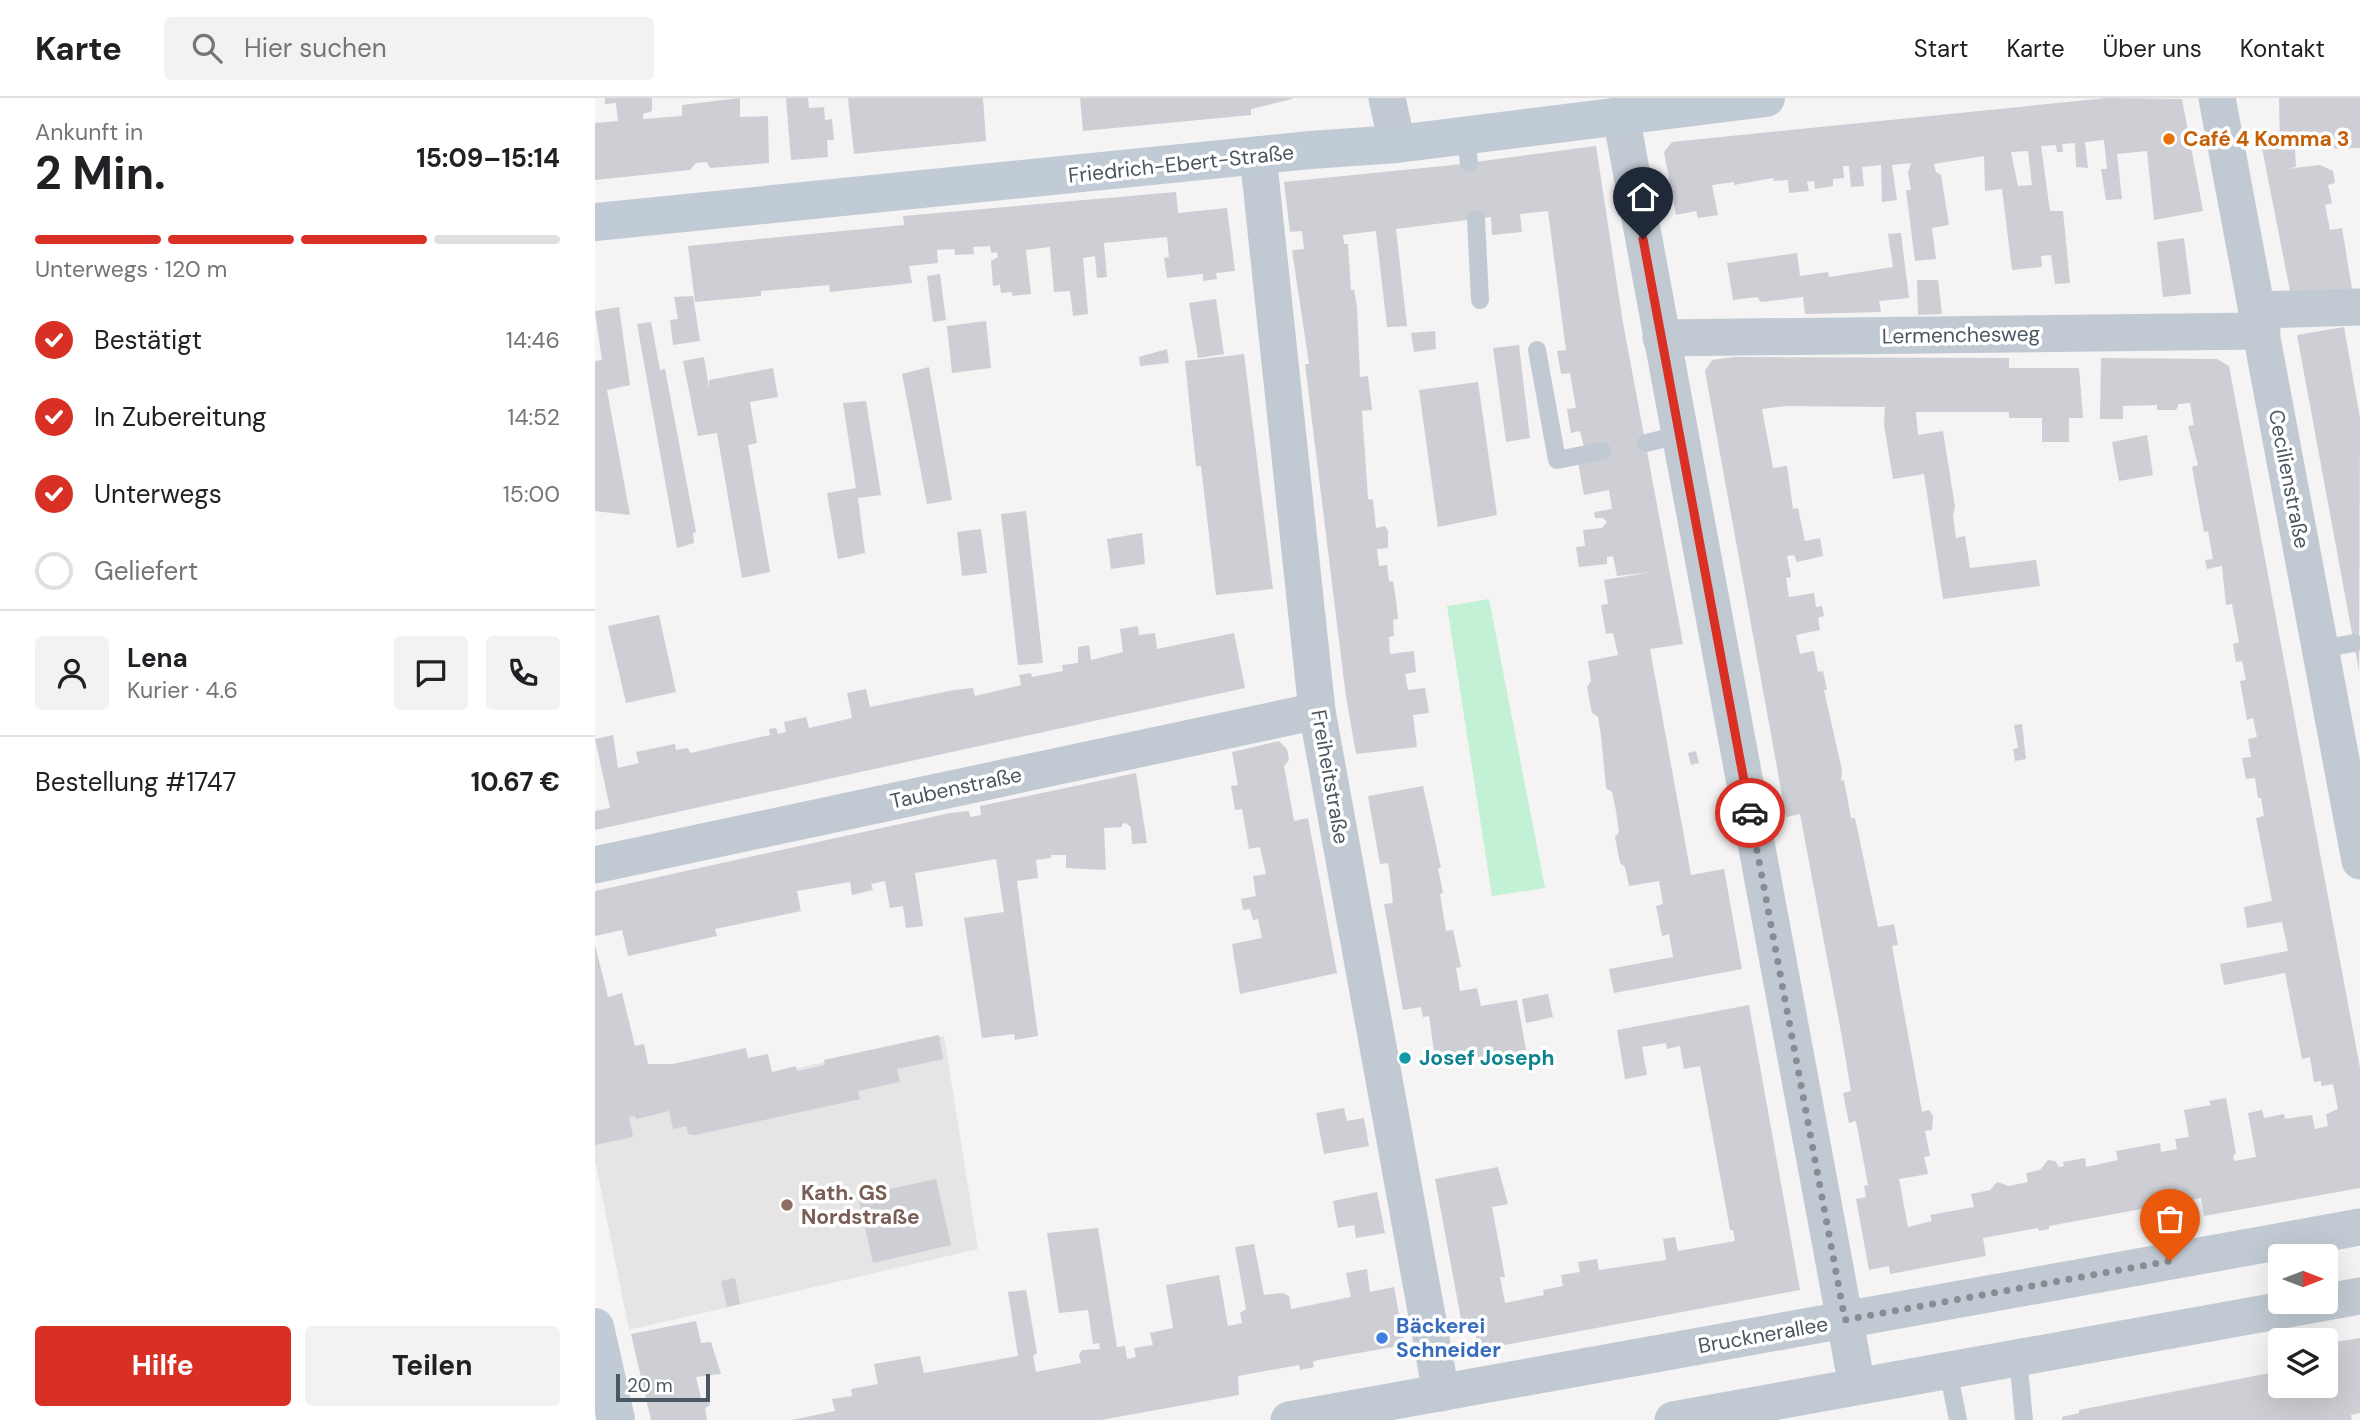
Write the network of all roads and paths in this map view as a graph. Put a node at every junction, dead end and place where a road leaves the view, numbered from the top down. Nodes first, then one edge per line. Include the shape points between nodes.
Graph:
1 (1387, 98) edge
2 (1766, 98) edge
3 (2217, 98) edge
4 (1640, 109) edge
5 (1397, 144) junction
6 (1258, 155) junction
7 (1476, 219) dead end
8 (595, 222) edge
9 (1480, 300) dead end
10 (2360, 307) edge
11 (2260, 321) junction
12 (1661, 338) junction
13 (1537, 350) dead end
14 (1602, 451) dead end
15 (1318, 711) junction
16 (2360, 861) edge
17 (595, 865) edge
18 (2360, 1227) edge
19 (2360, 1296) edge
20 (1845, 1320) junction
21 (595, 1327) edge
22 (2018, 1358) junction
23 (1948, 1370) junction
24 (1857, 1386) junction
25 (1441, 1393) junction
26 (1714, 1416) edge
27 (616, 1420) edge
28 (1289, 1420) edge
29 (1673, 1420) edge
30 (1958, 1420) edge
31 (2024, 1420) edge

1 - 5 street
2 - 4 main road, Friedrich-Ebert-Straße
3 - 11 street, Cecilienstraße
4 - 5 main road, Friedrich-Ebert-Straße via 1467,149
4 - 12 street
5 - 6 main road, Friedrich-Ebert-Straße
6 - 8 main road, Friedrich-Ebert-Straße
6 - 15 street, Freiheitstraße
7 - 9 lane
10 - 11 street, Lermenchesweg
11 - 12 street, Lermenchesweg
11 - 16 street, Cecilienstraße via 2337,646
12 - 20 street via 1662,439
13 - 14 lane via 1557,460
15 - 17 street, Taubenstraße
15 - 25 street, Freiheitstraße
18 - 20 street, Brucknerallee
19 - 22 street
20 - 24 street
20 - 25 street, Brucknerallee
21 - 27 main road
22 - 23 street
22 - 31 lane
23 - 24 street
23 - 30 lane
24 - 26 street
25 - 28 street, Brucknerallee
26 - 29 street

